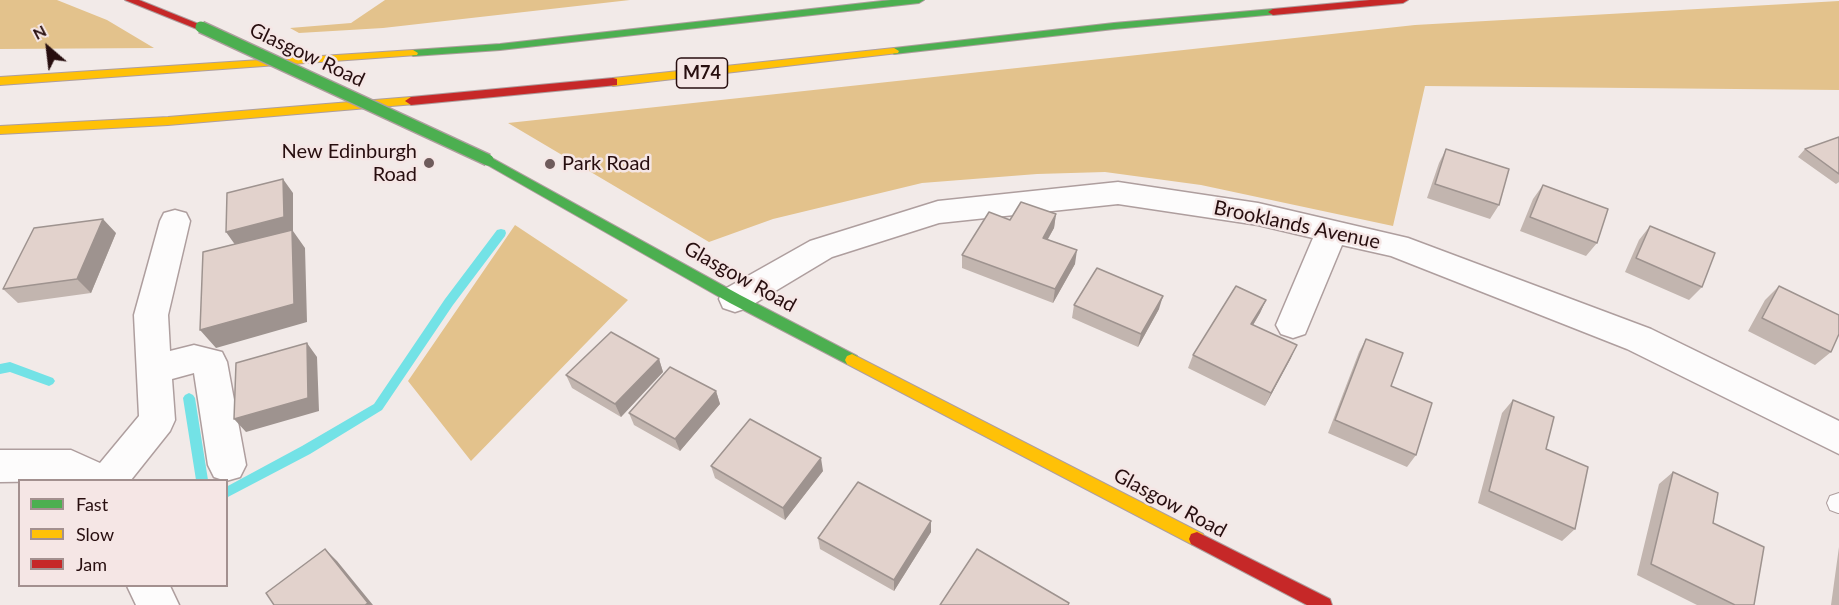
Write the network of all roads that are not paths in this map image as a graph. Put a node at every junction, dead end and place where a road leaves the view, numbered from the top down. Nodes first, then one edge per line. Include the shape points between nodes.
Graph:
1 (130, 0) edge
2 (173, 0) edge
3 (920, 0) edge
4 (1403, 0) edge
5 (174, 16) junction
6 (0, 81) edge
7 (0, 130) edge
8 (175, 221) dead end
9 (1332, 231) junction
10 (735, 299) junction
11 (1293, 325) dead end
12 (154, 370) junction
13 (1839, 438) edge
14 (227, 465) dead end
15 (0, 466) edge
16 (95, 479) edge
17 (110, 479) edge
18 (148, 587) edge
19 (159, 605) edge
20 (1324, 605) edge

1 - 5 main road, Glasgow Road
2 - 5 main road
3 - 6 main road via 500,48
4 - 7 main road, M74 via 1114,26 473,96 168,121
5 - 10 main road, Glasgow Road, bridge via 488,160
8 - 12 street via 151,315
9 - 10 street, Brooklands Avenue via 1258,214 1118,193 938,212 821,249
9 - 11 street
9 - 13 street, Brooklands Avenue via 1397,246 1639,339
10 - 20 main road, Glasgow Road
12 - 14 street via 195,359 210,362
12 - 17 street via 157,420
15 - 16 street via 71,466
18 - 19 street

